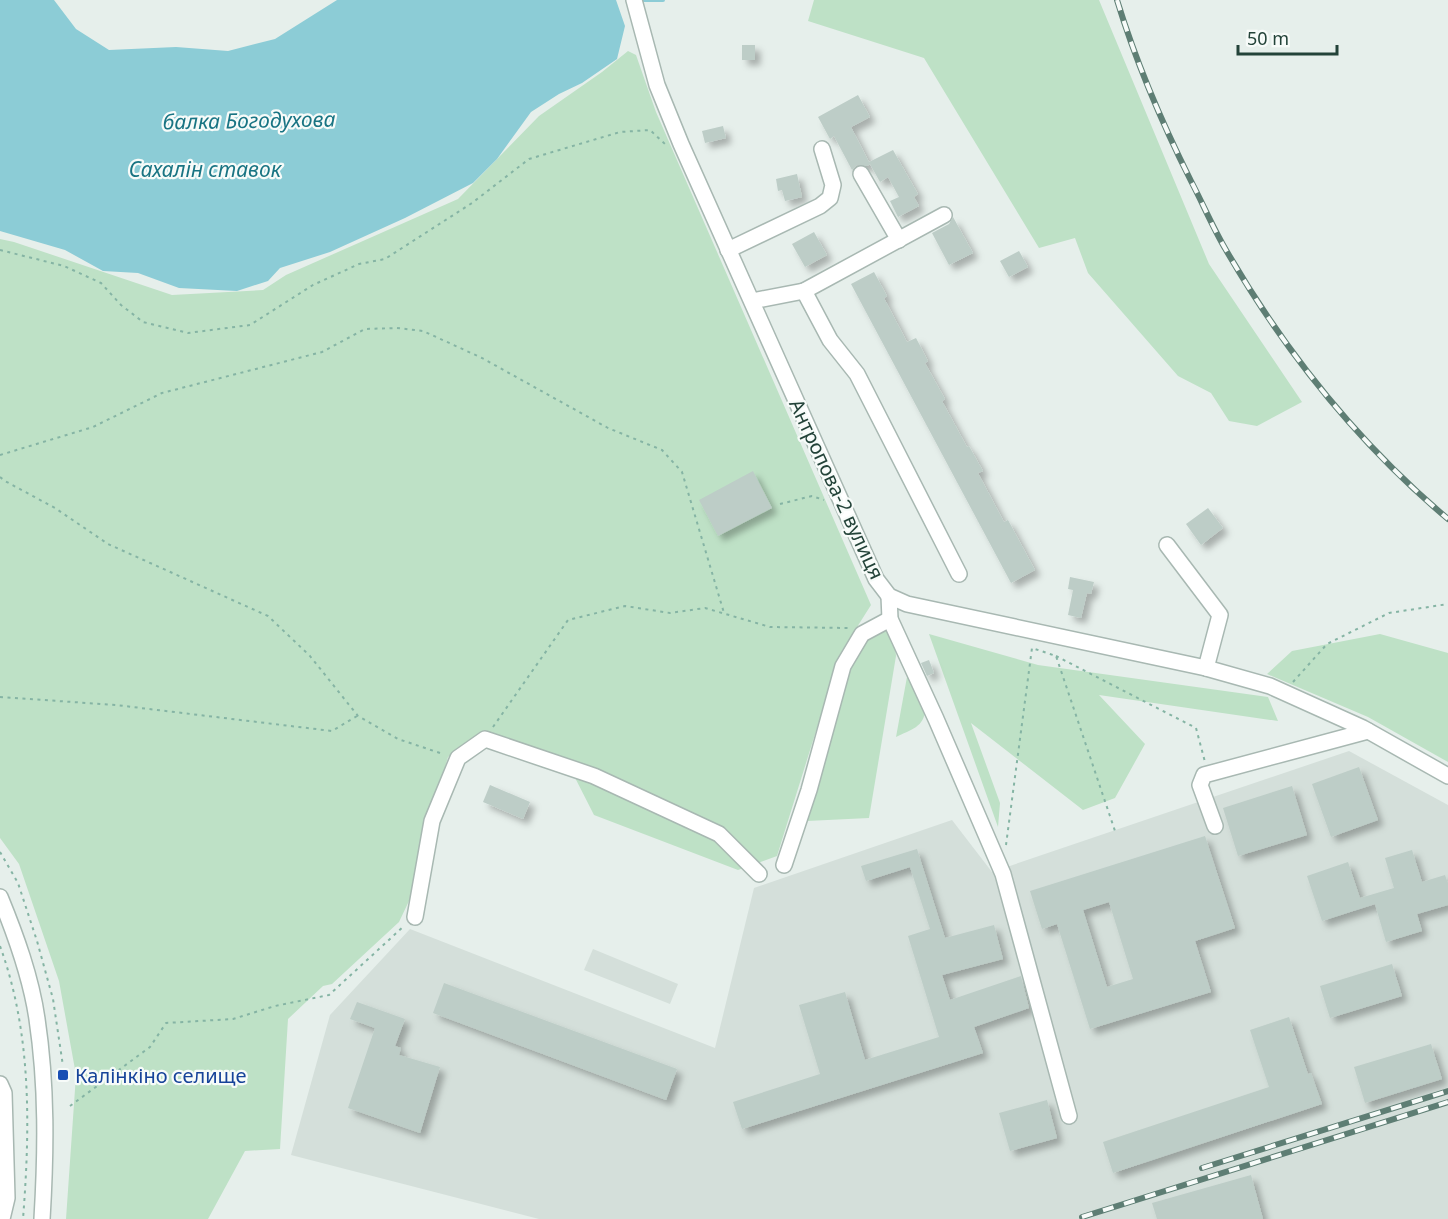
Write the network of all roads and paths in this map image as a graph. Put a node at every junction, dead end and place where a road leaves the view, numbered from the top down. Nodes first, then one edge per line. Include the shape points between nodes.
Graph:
1 (634, 0) edge
2 (681, 144) junction
3 (822, 149) dead end
4 (861, 174) dead end
5 (944, 215) dead end
6 (899, 240) junction
7 (0, 250) edge
8 (728, 250) junction
9 (804, 291) junction
10 (752, 301) junction
11 (0, 455) edge
12 (0, 477) edge
13 (780, 504) dead end
14 (843, 506) junction
15 (1167, 545) dead end
16 (958, 574) dead end
17 (888, 596) junction
18 (1448, 603) edge
19 (724, 613) junction
20 (890, 619) junction
21 (862, 634) junction
22 (1056, 656) junction
23 (1206, 668) junction
24 (1283, 692) junction
25 (0, 697) edge
26 (358, 716) junction
27 (1368, 731) junction
28 (485, 739) junction
29 (458, 758) junction
30 (1208, 774) junction
31 (1448, 776) edge
32 (1215, 826) dead end
33 (1115, 831) dead end
34 (1006, 850) dead end
35 (0, 852) edge
36 (784, 865) dead end
37 (759, 874) dead end
38 (0, 897) edge
39 (415, 917) joint
40 (0, 946) edge
41 (63, 1066) dead end
42 (0, 1084) edge
43 (70, 1106) dead end
44 (1069, 1116) dead end
45 (3, 1121) edge
46 (2, 1219) edge
47 (23, 1219) edge
48 (42, 1219) edge

1 - 2 street, Антропова-2 вулиця via 657,85
2 - 7 path via 668,147 650,130 620,132 529,159 472,203 385,259 359,264 313,285 250,325 188,333 143,322 101,283 64,266
2 - 8 street, Антропова-2 вулиця
3 - 8 street via 832,185 830,198
4 - 6 street
5 - 6 street
6 - 9 street
8 - 10 street, Антропова-2 вулиця
9 - 10 street
9 - 16 street via 830,339 857,374
10 - 14 street, Антропова-2 вулиця
11 - 19 path via 93,427 162,393 322,352 365,329 423,331 482,358 608,428 662,450 682,472
12 - 26 path via 108,544 268,616 310,656
13 - 14 path via 812,496
14 - 17 street, Антропова-2 вулиця via 876,579
15 - 23 street via 1220,615
17 - 20 street
17 - 23 street, Антропова-2 вулиця via 907,604
18 - 24 path via 1389,613 1327,644
19 - 21 path via 770,627 847,627
19 - 28 path via 705,608 670,613 625,606 568,620
20 - 21 street
20 - 44 street via 1003,874
21 - 36 street via 843,666
22 - 30 path via 1196,728
22 - 33 path
22 - 34 path via 1032,648
23 - 24 street, Антропова-2 вулиця
24 - 27 street, Антропова-2 вулиця
25 - 26 path via 116,705 332,731
26 - 29 path via 398,739
27 - 30 street
27 - 31 street, Антропова-2 вулиця
28 - 29 street
28 - 37 street via 594,776 719,834
29 - 39 street via 432,821
30 - 32 street via 1200,785
35 - 41 path via 18,883 38,941 53,999
38 - 48 street via 18,940 37,1016 46,1152
39 - 43 path via 329,995 233,1019 166,1023 150,1047
40 - 47 path via 13,990 27,1078 29,1127
42 - 45 street via 4,1093
45 - 46 street via 7,1198

